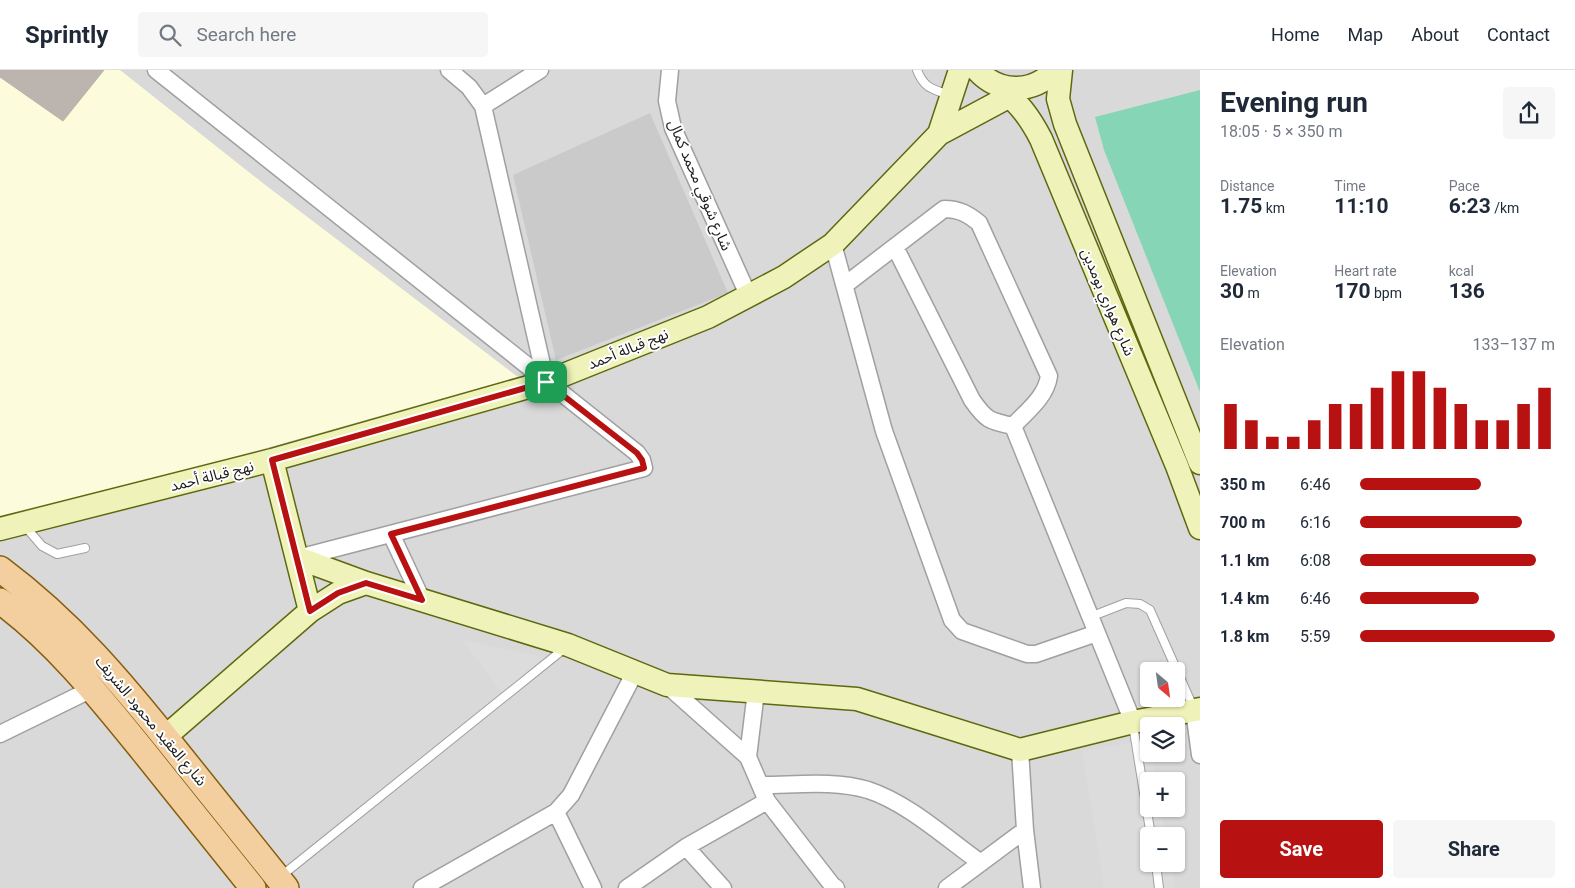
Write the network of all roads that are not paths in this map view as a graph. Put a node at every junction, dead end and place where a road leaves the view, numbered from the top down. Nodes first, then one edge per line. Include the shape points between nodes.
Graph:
1 (156, 70) edge
2 (540, 70) edge
3 (670, 70) edge
4 (917, 70) edge
5 (960, 70) edge
6 (977, 70) edge
7 (1055, 70) edge
8 (1061, 70) edge
9 (454, 72) edge
10 (1009, 90) junction
11 (951, 96) junction
12 (483, 106) junction
13 (939, 134) junction
14 (833, 244) junction
15 (895, 247) junction
16 (845, 285) junction
17 (749, 296) junction
18 (546, 382) junction
19 (1012, 426) junction
20 (272, 460) junction
21 (1200, 462) edge
22 (22, 524) junction
23 (1200, 528) edge
24 (0, 529) edge
25 (391, 534) junction
26 (85, 548) dead end
27 (298, 558) junction
28 (0, 569) edge
29 (366, 583) junction
30 (422, 600) junction
31 (0, 601) edge
32 (310, 611) junction
33 (1090, 617) junction
34 (1097, 633) junction
35 (568, 645) junction
36 (635, 672) junction
37 (667, 685) junction
38 (92, 689) junction
39 (756, 691) junction
40 (1197, 709) edge
41 (1133, 722) junction
42 (0, 734) edge
43 (165, 737) junction
44 (1020, 750) junction
45 (1200, 755) edge
46 (748, 757) junction
47 (761, 785) junction
48 (767, 800) junction
49 (556, 812) junction
50 (1150, 827) edge
51 (1025, 830) junction
52 (686, 846) junction
53 (981, 863) junction
54 (1157, 872) edge
55 (282, 883) edge
56 (253, 888) edge
57 (422, 888) edge
58 (593, 888) edge
59 (627, 888) edge
60 (723, 888) edge
61 (836, 888) edge
62 (947, 888) edge
63 (1032, 888) edge
64 (1159, 888) edge

1 - 18 street
2 - 12 street
3 - 17 street, شارع شوقي محمد كمال via 667,101 673,128
4 - 11 lane via 928,87
5 - 11 street, نهج قبالة أحمد
6 - 10 street, شارع هواري بومدين via 985,78
7 - 10 street, نهج قبالة أحمد via 1044,81
8 - 21 street, شارع هواري بومدين via 1058,99 1065,124
9 - 12 street
10 - 13 street, نهج قبالة أحمد
10 - 23 street, شارع هواري بومدين via 1041,139
11 - 13 street, نهج قبالة أحمد
12 - 18 street
13 - 14 street, نهج قبالة أحمد
14 - 16 street
14 - 17 street, نهج قبالة أحمد
15 - 16 street
15 - 19 street via 972,400 992,422
15 - 19 street via 944,209 955,209 979,223 1049,376 1048,387 1040,398
16 - 34 street via 884,432 952,620 962,631 1027,654 1036,654
17 - 18 street, نهج قبالة أحمد via 708,317
18 - 20 street, نهج قبالة أحمد
18 - 25 street via 637,453 644,468
19 - 33 street
20 - 22 street, نهج قبالة أحمد
20 - 27 street
22 - 24 street, نهج قبالة أحمد
22 - 26 lane via 42,546 57,554
25 - 27 street
25 - 30 street
27 - 29 street
27 - 32 street
28 - 43 main road, شارع العقيد محمود الشريف via 67,625 129,692
29 - 30 street
29 - 32 street via 338,593
30 - 35 street
31 - 38 main road, شارع العقيد محمود الشريف via 48,642
32 - 43 street
33 - 34 street
33 - 40 lane via 1126,603 1140,604 1150,610
34 - 41 street
35 - 36 street
35 - 55 lane
36 - 37 street
36 - 49 street via 571,795
37 - 39 street
37 - 46 street
38 - 42 street
38 - 56 main road, شارع العقيد محمود الشريف
39 - 44 street via 857,699
39 - 46 street
40 - 41 street
40 - 45 street
41 - 44 street
41 - 50 lane
43 - 55 main road, شارع العقيد محمود الشريف
44 - 51 street
46 - 47 street
47 - 48 street
47 - 53 street via 834,784 868,790 899,803
48 - 52 street
48 - 61 street
49 - 57 street
49 - 58 street
51 - 53 street
51 - 63 street
52 - 59 street
52 - 60 street
53 - 62 street
54 - 64 lane

